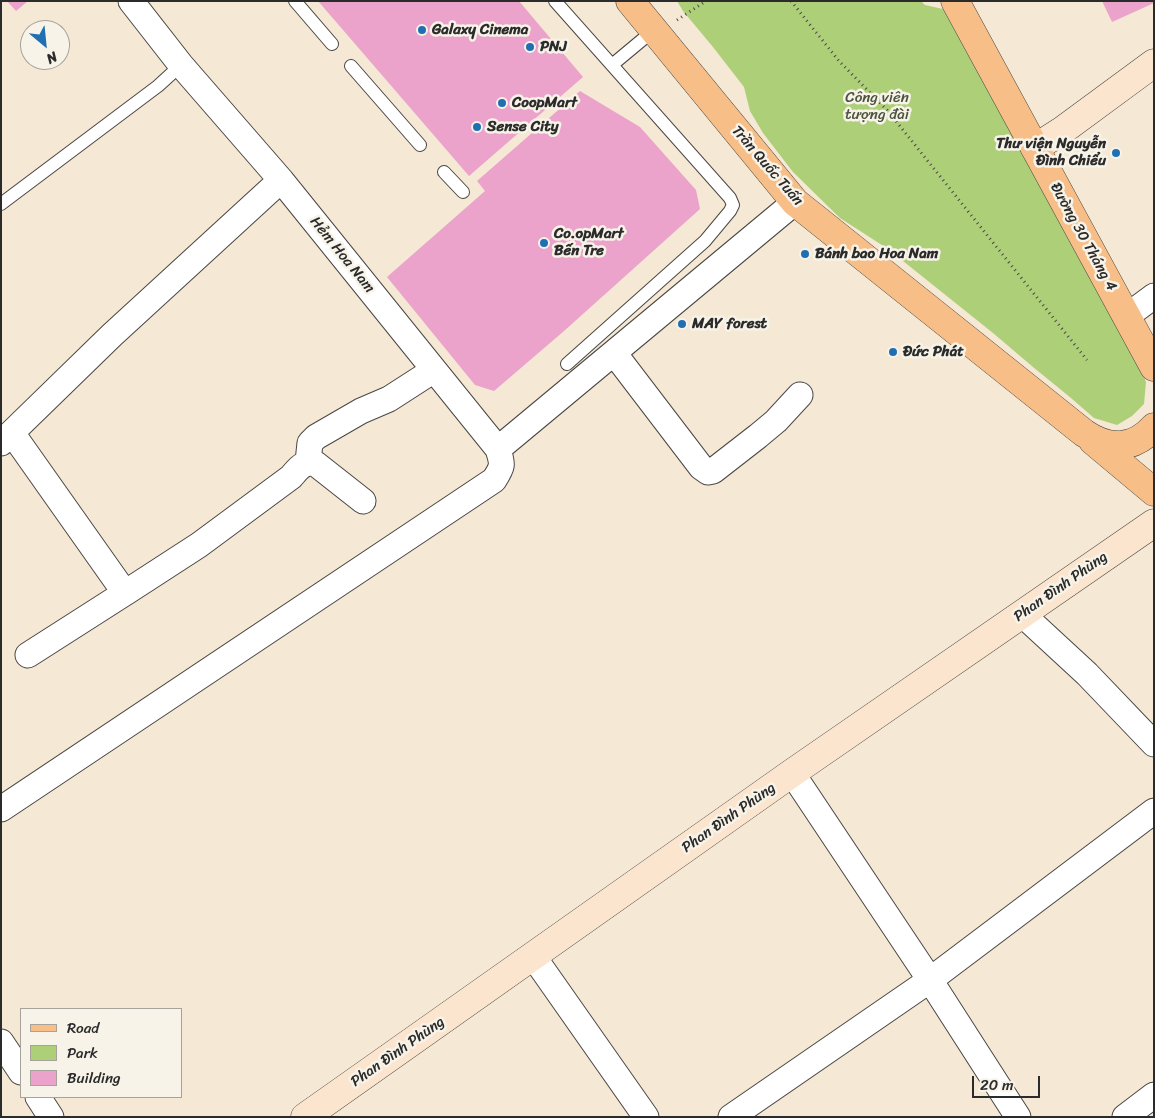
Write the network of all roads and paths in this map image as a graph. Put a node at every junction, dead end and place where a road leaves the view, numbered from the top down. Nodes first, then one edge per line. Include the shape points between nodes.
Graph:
1 (131, 1) edge
2 (295, 1) edge
3 (555, 1) edge
4 (630, 1) edge
5 (706, 1) edge
6 (791, 1) edge
7 (955, 1) edge
8 (655, 31) junction
9 (332, 44) dead end
10 (1154, 62) edge
11 (612, 65) junction
12 (181, 66) junction
13 (351, 66) dead end
14 (420, 145) dead end
15 (1035, 148) junction
16 (444, 172) dead end
17 (282, 180) junction
18 (463, 192) dead end
19 (795, 202) junction
20 (1, 204) edge
21 (1154, 296) edge
22 (1127, 316) junction
23 (614, 353) junction
24 (1087, 360) dead end
25 (567, 364) dead end
26 (1154, 367) edge
27 (434, 370) junction
28 (800, 395) dead end
29 (1150, 431) edge
30 (1084, 433) junction
31 (6, 438) edge
32 (498, 449) junction
33 (308, 462) junction
34 (1154, 492) edge
35 (363, 501) dead end
36 (1154, 523) edge
37 (125, 593) junction
38 (1022, 614) junction
39 (28, 655) dead end
40 (1154, 744) edge
41 (792, 773) junction
42 (1, 809) edge
43 (1154, 811) edge
44 (533, 956) junction
45 (930, 980) junction
46 (1, 1042) edge
47 (20, 1070) edge
48 (1154, 1095) edge
49 (39, 1098) edge
50 (51, 1117) edge
51 (305, 1117) edge
52 (646, 1117) edge
53 (731, 1117) edge
54 (1018, 1117) edge
55 (1124, 1117) edge

1 - 12 street, Hẻm Hoa Nam
2 - 9 lane
3 - 11 lane
4 - 8 main road, Trần Quốc Tuấn
5 - 8 path
6 - 24 path via 839,61 887,110
7 - 15 main road, Đường 30 Tháng 4
8 - 11 lane
8 - 19 main road, Trần Quốc Tuấn
10 - 15 street
11 - 25 lane via 733,205 705,241
12 - 17 street, Hẻm Hoa Nam
12 - 20 lane
13 - 14 lane
15 - 22 main road, Đường 30 Tháng 4
16 - 18 lane
17 - 27 street, Hẻm Hoa Nam
17 - 31 street via 112,335
19 - 23 street
19 - 30 main road, Trần Quốc Tuấn
21 - 22 street
22 - 26 main road, Đường 30 Tháng 4
23 - 28 street via 708,472 776,421
23 - 32 street
27 - 32 street, Hẻm Hoa Nam
27 - 33 street via 388,399 316,437 310,444
29 - 30 main road, Trần Quốc Tuấn via 1134,442 1121,445 1095,441
30 - 34 main road
31 - 37 street
32 - 42 street via 501,470 494,480
33 - 35 street via 316,464
33 - 37 street via 198,545
36 - 38 street, Phan Đình Phùng
37 - 39 street
38 - 40 street via 1087,674
38 - 41 street, Phan Đình Phùng
41 - 44 street, Phan Đình Phùng
41 - 45 street
43 - 45 street
44 - 51 street, Phan Đình Phùng
44 - 52 street
45 - 53 street
45 - 54 street
46 - 47 street
48 - 55 street
49 - 50 street

